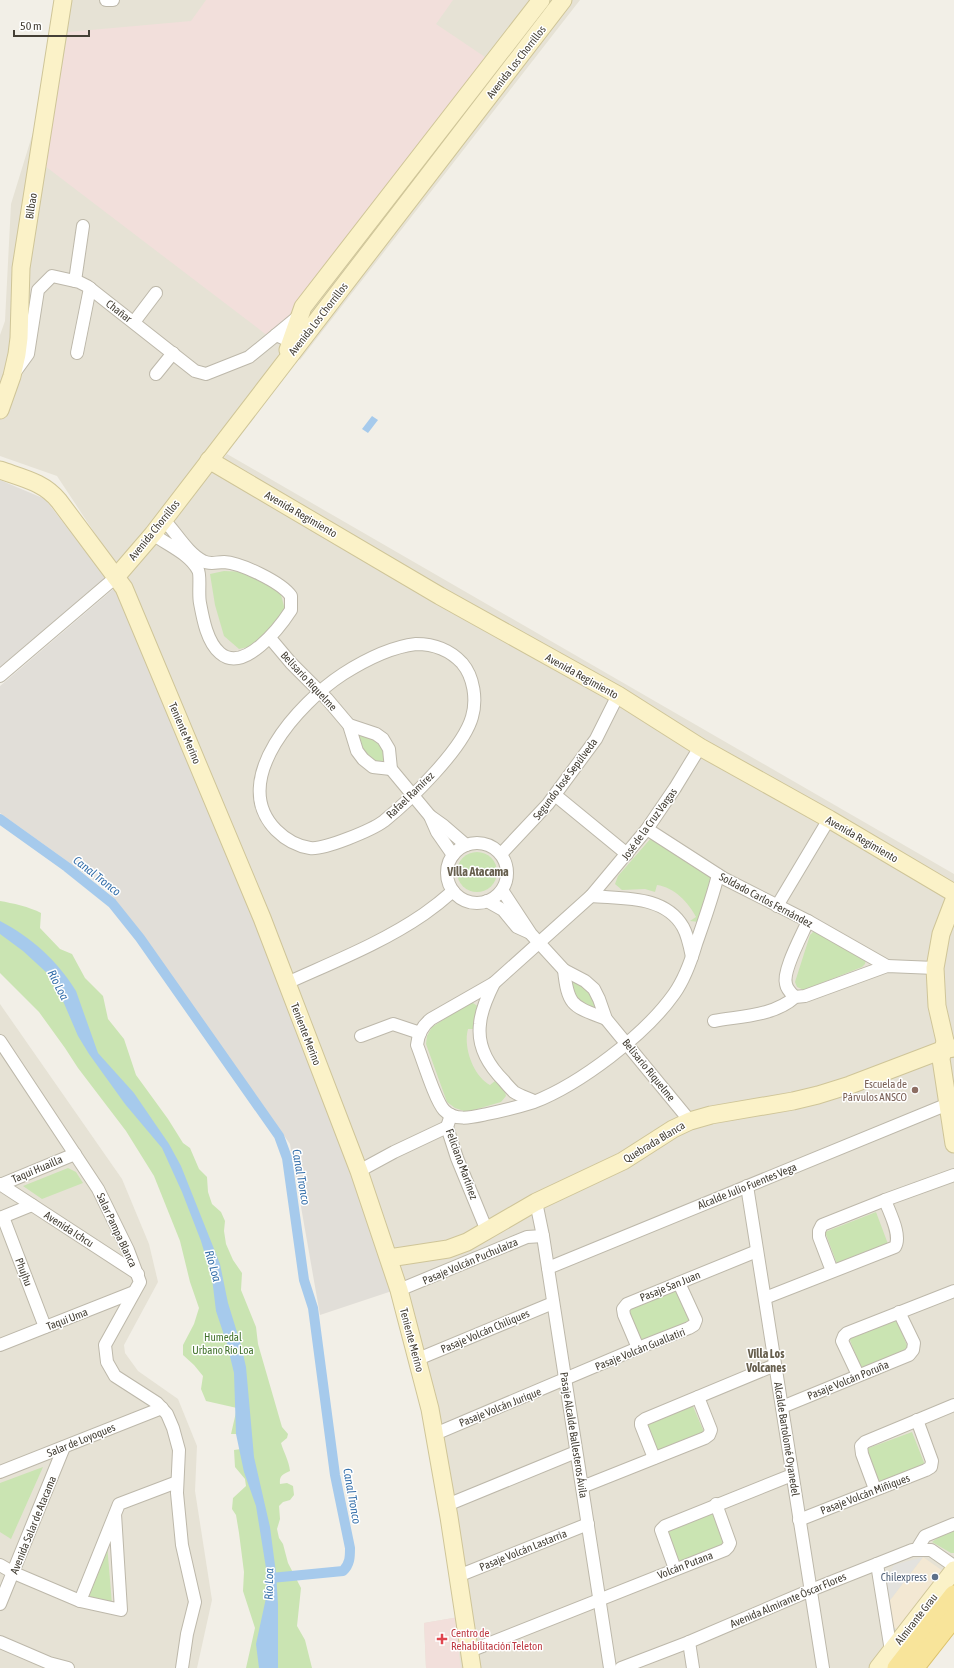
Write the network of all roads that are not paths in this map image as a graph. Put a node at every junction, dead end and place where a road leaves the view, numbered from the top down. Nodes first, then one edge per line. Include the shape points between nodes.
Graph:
1 (63, 0) edge
2 (106, 0) edge
3 (113, 0) edge
4 (541, 0) edge
5 (563, 0) edge
6 (83, 226) dead end
7 (75, 281) junction
8 (90, 288) junction
9 (156, 293) dead end
10 (302, 311) junction
11 (322, 314) junction
12 (134, 322) junction
13 (283, 338) junction
14 (77, 353) dead end
15 (173, 353) junction
16 (286, 361) junction
17 (156, 374) dead end
18 (12, 376) junction
19 (0, 410) edge
20 (209, 460) junction
21 (0, 470) edge
22 (163, 519) junction
23 (152, 534) junction
24 (204, 567) junction
25 (116, 577) junction
26 (270, 638) junction
27 (0, 676) edge
28 (320, 692) junction
29 (618, 696) junction
30 (349, 725) junction
31 (700, 747) junction
32 (390, 769) junction
33 (412, 795) junction
34 (555, 796) junction
35 (430, 816) junction
36 (829, 819) junction
37 (647, 829) junction
38 (466, 845) junction
39 (501, 854) junction
40 (627, 854) junction
41 (453, 855) junction
42 (718, 875) junction
43 (502, 890) junction
44 (453, 891) junction
45 (954, 893) edge
46 (591, 896) junction
47 (954, 900) edge
48 (487, 901) junction
49 (777, 906) junction
50 (808, 921) junction
51 (532, 934) junction
52 (541, 942) junction
53 (692, 959) junction
54 (887, 966) junction
55 (935, 968) junction
56 (564, 970) junction
57 (287, 983) junction
58 (494, 983) junction
59 (795, 997) junction
60 (606, 1019) junction
61 (714, 1021) dead end
62 (420, 1033) junction
63 (361, 1036) dead end
64 (627, 1043) junction
65 (1, 1044) edge
66 (948, 1049) edge
67 (949, 1094) edge
68 (534, 1101) junction
69 (451, 1115) junction
70 (690, 1121) junction
71 (447, 1127) junction
72 (954, 1144) edge
73 (75, 1154) junction
74 (359, 1171) junction
75 (954, 1175) edge
76 (0, 1184) edge
77 (747, 1186) junction
78 (885, 1200) junction
79 (536, 1202) junction
80 (32, 1205) junction
81 (2, 1217) edge
82 (487, 1232) junction
83 (543, 1236) junction
84 (757, 1251) junction
85 (389, 1258) junction
86 (548, 1268) junction
87 (832, 1271) junction
88 (138, 1274) junction
89 (678, 1283) junction
90 (399, 1290) junction
91 (954, 1291) edge
92 (134, 1292) junction
93 (765, 1298) junction
94 (553, 1303) junction
95 (899, 1312) junction
96 (45, 1327) junction
97 (0, 1345) edge
98 (638, 1348) junction
99 (418, 1359) junction
100 (775, 1365) junction
101 (858, 1375) junction
102 (565, 1380) junction
103 (698, 1397) junction
104 (954, 1405) edge
105 (782, 1407) junction
106 (162, 1408) junction
107 (917, 1420) junction
108 (435, 1434) junction
109 (64, 1447) junction
110 (576, 1452) junction
111 (654, 1458) junction
112 (0, 1472) edge
113 (792, 1475) junction
114 (177, 1482) junction
115 (582, 1487) junction
116 (875, 1490) junction
117 (716, 1504) junction
118 (447, 1505) junction
119 (115, 1514) junction
120 (799, 1520) junction
121 (588, 1524) junction
122 (954, 1524) edge
123 (917, 1549) junction
124 (877, 1564) junction
125 (0, 1565) edge
126 (954, 1566) edge
127 (675, 1569) junction
128 (14, 1573) junction
129 (458, 1576) junction
130 (950, 1583) edge
131 (810, 1590) junction
132 (599, 1598) junction
133 (80, 1601) junction
134 (0, 1604) edge
135 (947, 1615) edge
136 (0, 1642) edge
137 (689, 1642) junction
138 (470, 1651) junction
139 (894, 1660) edge
140 (48, 1666) edge
141 (68, 1668) edge
142 (182, 1668) edge
143 (472, 1668) edge
144 (610, 1668) edge
145 (621, 1668) edge
146 (693, 1668) edge
147 (823, 1668) edge
148 (878, 1668) edge
149 (914, 1668) edge

1 - 18 street, Bilbao via 21,268 19,338
2 - 3 street
4 - 10 street, Avenida Los Chorrillos
5 - 11 street, Avenida Los Chorrillos
6 - 7 street
7 - 8 street, Chañar
7 - 18 street, Chañar via 52,276 38,290 28,354
8 - 12 street, Chañar
8 - 14 street
9 - 12 street
10 - 11 street
10 - 13 street, Avenida Los Chorrillos
11 - 16 street, Avenida Los Chorrillos
12 - 15 street, Chañar
13 - 15 street, Chañar via 249,357 206,374 195,371
13 - 16 street, Avenida Los Chorrillos
15 - 17 street
16 - 20 street, Avenida Chorrillos
18 - 19 street, Bilbao
20 - 22 street, Avenida Chorrillos
20 - 29 street, Avenida Regimiento via 440,596
21 - 25 street, Teniente Merino via 32,481 50,491
22 - 23 street, Avenida Chorrillos
22 - 24 street
23 - 24 street via 184,554 194,564
23 - 25 street, Avenida Chorrillos
24 - 26 street via 224,562 247,569 287,591 292,602 291,610
24 - 26 street via 198,594 209,636 219,652 231,658 242,657
25 - 27 street, Avenida Chorrillos
25 - 57 street, Teniente Merino via 124,588
26 - 28 street, Belisario Riquelme
28 - 30 street, Belisario Riquelme
28 - 33 street, Rafael Ramírez via 358,665 402,646 438,646 459,660 467,671 473,687 472,718 464,735 446,760
28 - 33 street, Rafael Ramírez via 294,718 279,738 260,776 261,805 269,822 292,842 310,848 323,848 383,822
29 - 31 street, Avenida Regimiento
29 - 34 street, Segundo José Sepúlveda via 596,739
30 - 32 street, Belisario Riquelme via 363,759 373,767
30 - 32 street via 383,739 389,749
31 - 36 street, Avenida Regimiento
31 - 37 street, José de la Cruz Vargas
32 - 33 street
33 - 35 street
34 - 39 street, Segundo José Sepúlveda
34 - 40 street
35 - 38 street
35 - 41 street via 437,832
36 - 45 street, Avenida Regimiento
36 - 49 street
37 - 40 street, José de la Cruz Vargas
37 - 42 street, Soldado Carlos Fernández
38 - 39 street via 485,844
38 - 41 street
39 - 43 street via 507,872
40 - 46 street, José de la Cruz Vargas
41 - 44 street via 447,873
42 - 49 street, Soldado Carlos Fernández
42 - 53 street via 711,905
43 - 48 street
43 - 51 street, Belisario Riquelme
44 - 48 street via 468,902
44 - 57 street via 404,927
46 - 52 street, José de la Cruz Vargas
46 - 53 street via 633,898 662,906 683,927
47 - 55 street via 941,934
48 - 51 street, Belisario Riquelme via 503,910 517,927
49 - 50 street, Soldado Carlos Fernández
50 - 54 street, Soldado Carlos Fernández
50 - 59 street via 787,968 785,983
51 - 52 street, Belisario Riquelme
52 - 56 street, Belisario Riquelme
52 - 58 street, José de la Cruz Vargas
53 - 64 street via 674,994
54 - 55 street
54 - 59 street via 805,996
55 - 66 street via 937,1006
56 - 60 street, Belisario Riquelme via 594,989
56 - 60 street, Belisario Riquelme via 566,991 570,1000 581,1009
57 - 74 street, Teniente Merino
58 - 62 street, José de la Cruz Vargas via 431,1019
58 - 68 street, José de la Cruz Vargas via 486,998 480,1023 482,1048 488,1064 514,1092
59 - 61 street via 788,1004 772,1011
60 - 64 street, Belisario Riquelme
62 - 63 street via 393,1024
62 - 69 street, Feliciano Martínez via 417,1046 439,1101 444,1110
64 - 68 street via 564,1087
64 - 70 street, Belisario Riquelme
65 - 73 street, Salar Pampa Blanca
66 - 67 street via 941,1059
66 - 70 street, Quebrada Blanca via 818,1095
67 - 72 street
67 - 77 street, Alcalde Julio Fuentes Vega
68 - 69 street via 467,1118
69 - 71 street, Feliciano Martínez
70 - 79 street, Quebrada Blanca via 623,1161
71 - 74 street
71 - 82 street, Feliciano Martínez
73 - 76 street, Taqui Huailla
73 - 88 street, Salar Pampa Blanca via 98,1189
74 - 85 street, Teniente Merino
75 - 78 street
76 - 80 street, Avenida Ichcu
77 - 84 street, Alcalde Bartolomé Oyanedel
77 - 86 street, Alcalde Julio Fuentes Vega
78 - 87 street via 822,1225 819,1237
78 - 87 street via 898,1236 895,1247
79 - 82 street, Quebrada Blanca
79 - 83 street, Pasaje Alcalde Ballesteros Ávila
80 - 81 street
80 - 88 street, Avenida Ichcu
81 - 96 street, Phujhu
82 - 85 street, Quebrada Blanca via 448,1249
83 - 86 street, Pasaje Alcalde Ballesteros Ávila
83 - 90 street, Pasaje Volcán Puchulaiza via 527,1237
84 - 89 street, Pasaje San Juan
84 - 93 street, Alcalde Bartolomé Oyanedel
85 - 90 street, Teniente Merino
86 - 94 street, Pasaje Alcalde Ballesteros Ávila
87 - 93 street
88 - 92 street, Salar Pampa Blanca via 140,1282
89 - 98 street, Pasaje San Juan via 626,1304 623,1309 624,1315
89 - 98 street, Pasaje Volcán Guallatiri via 696,1320 694,1325
90 - 99 street, Teniente Merino
91 - 95 street
92 - 96 street, Taqui Uma
92 - 106 street, Salar Pampa Blanca via 106,1345 105,1356 115,1376
93 - 100 street, Alcalde Bartolomé Oyanedel
94 - 99 street, Pasaje Volcán Chiliques
94 - 102 street, Pasaje Alcalde Ballesteros Ávila
95 - 101 street, Pasaje Volcán Poruña via 914,1343 913,1350 909,1355
95 - 101 street via 844,1336 842,1341
96 - 97 street, Taqui Uma
98 - 102 street, Pasaje Volcán Guallatiri
99 - 108 street, Teniente Merino
100 - 103 street
100 - 105 street, Alcalde Bartolomé Oyanedel
101 - 105 street, Pasaje Volcán Poruña
102 - 108 street, Pasaje Volcán Jurique
102 - 110 street, Pasaje Alcalde Ballesteros Ávila
103 - 111 street via 711,1430 709,1435
103 - 111 street via 641,1422
104 - 107 street
105 - 113 street, Alcalde Bartolomé Oyanedel
106 - 109 street, Salar de Loyoques
106 - 114 street, Salar Pampa Blanca via 170,1421 179,1450
107 - 116 street via 861,1446
107 - 116 street, Pasaje Volcán Miñiques via 932,1461 931,1467
108 - 118 street, Teniente Merino
109 - 112 street, Salar de Loyoques
109 - 128 street, Avenida Salar de Atacama
110 - 115 street, Pasaje Alcalde Ballesteros Ávila
110 - 118 street
111 - 115 street
113 - 117 street
113 - 120 street, Alcalde Bartolomé Oyanedel
114 - 119 street via 119,1504
114 - 142 street, Salar Pampa Blanca via 182,1545 194,1602
115 - 121 street, Pasaje Alcalde Ballesteros Ávila
116 - 120 street, Pasaje Volcán Miñiques
117 - 127 street via 661,1530
117 - 127 street, Volcán Putana via 730,1543 728,1547
118 - 129 street, Teniente Merino
119 - 133 street
119 - 133 street via 121,1610
120 - 131 street, Alcalde Bartolomé Oyanedel
121 - 129 street, Pasaje Volcán Lastarria
121 - 132 street, Pasaje Alcalde Ballesteros Ávila
122 - 123 street via 925,1536
123 - 124 street, Avenida Almirante Óscar Flores
123 - 126 street via 931,1550
124 - 131 street, Avenida Almirante Óscar Flores
124 - 139 street
125 - 128 street
127 - 132 street, Volcán Putana
128 - 133 street
128 - 134 street, Avenida Salar de Atacama
129 - 138 street, Teniente Merino
130 - 135 main road
130 - 139 street, Almirante Grau
131 - 137 street, Avenida Almirante Óscar Flores
131 - 147 street, Alcalde Bartolomé Oyanedel
132 - 138 street, Volcán Putana
132 - 144 street, Pasaje Alcalde Ballesteros Ávila
135 - 139 main road, Almirante Grau
135 - 149 main road
136 - 140 street
137 - 145 street, Avenida Almirante Óscar Flores
137 - 146 street
138 - 143 street, Teniente Merino
139 - 148 street, Almirante Grau
140 - 141 street

